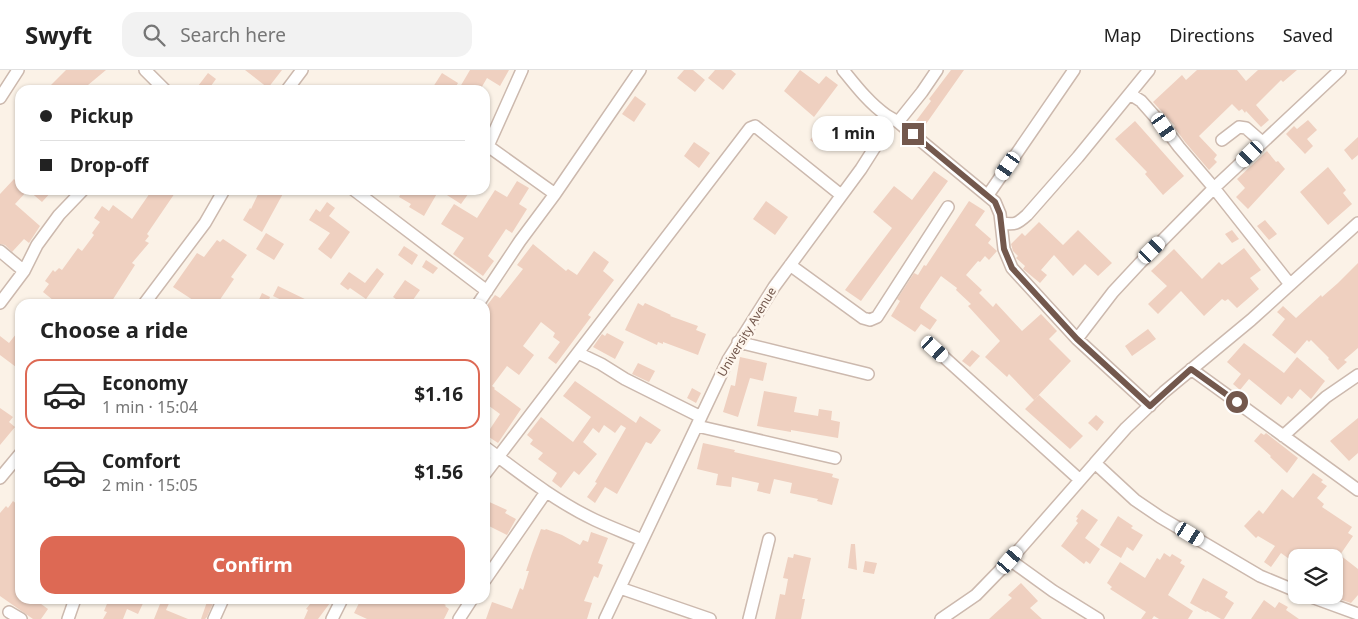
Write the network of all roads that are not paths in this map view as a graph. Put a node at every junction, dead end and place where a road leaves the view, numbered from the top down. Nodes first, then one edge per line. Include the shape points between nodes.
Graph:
1 (18, 70) edge
2 (302, 70) edge
3 (522, 70) edge
4 (640, 70) edge
5 (844, 70) edge
6 (936, 70) edge
7 (1074, 70) edge
8 (1149, 70) edge
9 (1340, 70) edge
10 (149, 72) edge
11 (159, 85) edge
12 (291, 85) edge
13 (1130, 94) junction
14 (0, 98) edge
15 (886, 115) junction
16 (898, 122) junction
17 (490, 137) edge
18 (1222, 140) dead end
19 (1262, 142) junction
20 (490, 148) edge
21 (1214, 188) junction
22 (555, 194) junction
23 (78, 195) edge
24 (221, 195) edge
25 (361, 195) edge
26 (841, 195) junction
27 (988, 195) junction
28 (948, 206) dead end
29 (1002, 223) junction
30 (1358, 223) edge
31 (0, 251) edge
32 (790, 265) junction
33 (24, 271) junction
34 (1289, 283) junction
35 (487, 291) junction
36 (149, 299) edge
37 (481, 299) edge
38 (0, 302) edge
39 (1077, 339) junction
40 (738, 342) junction
41 (935, 349) dead end
42 (578, 353) junction
43 (1191, 369) junction
44 (868, 374) dead end
45 (1358, 375) edge
46 (1150, 406) junction
47 (699, 421) junction
48 (1284, 436) junction
49 (490, 451) edge
50 (497, 456) junction
51 (835, 458) dead end
52 (15, 460) edge
53 (1095, 463) junction
54 (490, 466) edge
55 (0, 478) edge
56 (1080, 480) junction
57 (1358, 490) edge
58 (546, 492) junction
59 (769, 539) dead end
60 (642, 540) junction
61 (1010, 560) junction
62 (490, 573) edge
63 (620, 588) junction
64 (1288, 588) edge
65 (73, 604) edge
66 (221, 604) edge
67 (340, 604) edge
68 (469, 604) edge
69 (1331, 604) edge
70 (9, 612) dead end
71 (1358, 614) edge
72 (21, 619) edge
73 (68, 619) edge
74 (214, 619) edge
75 (332, 619) edge
76 (459, 619) edge
77 (605, 619) edge
78 (710, 619) edge
79 (749, 619) edge
80 (941, 619) edge
81 (1098, 619) edge

1 - 14 street
2 - 12 street
3 - 17 street
4 - 22 street
5 - 15 street
6 - 16 street
7 - 27 street
8 - 13 street
9 - 19 street
10 - 11 street
13 - 21 street via 1141,101
13 - 29 street via 1027,215 1014,224
15 - 16 street
15 - 26 street, University Avenue via 875,147
16 - 27 street
18 - 19 street via 1238,127 1246,128
19 - 21 street
20 - 22 street
21 - 34 street
21 - 39 street via 1113,292
22 - 35 street
23 - 33 street via 37,245
24 - 36 street
25 - 35 street
26 - 32 street, University Avenue
26 - 42 street via 753,126
27 - 29 street via 995,202
28 - 32 street via 877,317 870,320
29 - 39 street via 1004,249 1012,268
30 - 34 street
31 - 33 street
32 - 40 street, University Avenue
33 - 38 street
34 - 43 street via 1251,320
35 - 37 street
39 - 46 street
40 - 44 street
40 - 47 street, University Avenue
41 - 56 street
42 - 47 street
42 - 50 street
43 - 46 street
43 - 48 street
45 - 48 street via 1326,397
46 - 53 street
47 - 51 street
47 - 60 street, University Avenue
48 - 57 street
49 - 50 street
50 - 54 street
50 - 58 street
52 - 55 street
53 - 56 street
53 - 64 street via 1135,500 1160,517 1260,576
56 - 61 street
58 - 60 street via 594,520
58 - 62 street
59 - 79 street
60 - 63 street, University Avenue
61 - 80 street via 976,595
61 - 81 street
63 - 77 street, University Avenue
63 - 78 street
65 - 73 street
66 - 74 street
67 - 75 street
68 - 76 street
69 - 71 street
70 - 72 street

